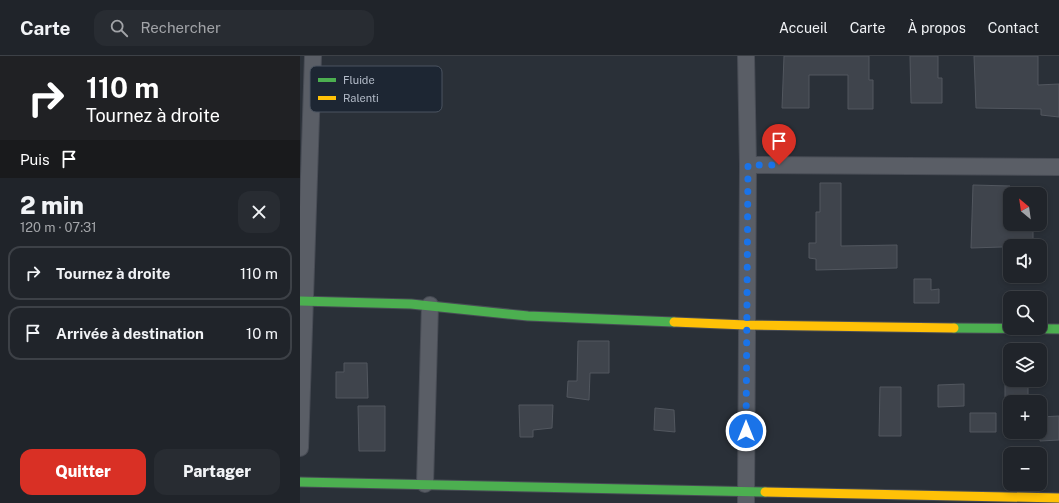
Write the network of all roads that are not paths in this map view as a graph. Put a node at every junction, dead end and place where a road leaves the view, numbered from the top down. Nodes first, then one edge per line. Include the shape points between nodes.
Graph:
1 (313, 56) edge
2 (746, 56) edge
3 (312, 66) edge
4 (310, 87) edge
5 (304, 148) edge
6 (748, 165) junction
7 (1059, 167) edge
8 (302, 301) edge
9 (430, 305) junction
10 (746, 325) junction
11 (1059, 329) edge
12 (300, 448) edge
13 (300, 482) edge
14 (425, 484) junction
15 (746, 497) edge
16 (1059, 498) edge

1 - 3 street
2 - 6 street
4 - 5 street
5 - 8 street
6 - 7 street
6 - 10 street
8 - 9 street
8 - 12 street
9 - 10 street via 528,316
9 - 14 street
10 - 11 street
10 - 15 street
13 - 14 street
14 - 15 street
15 - 16 street

